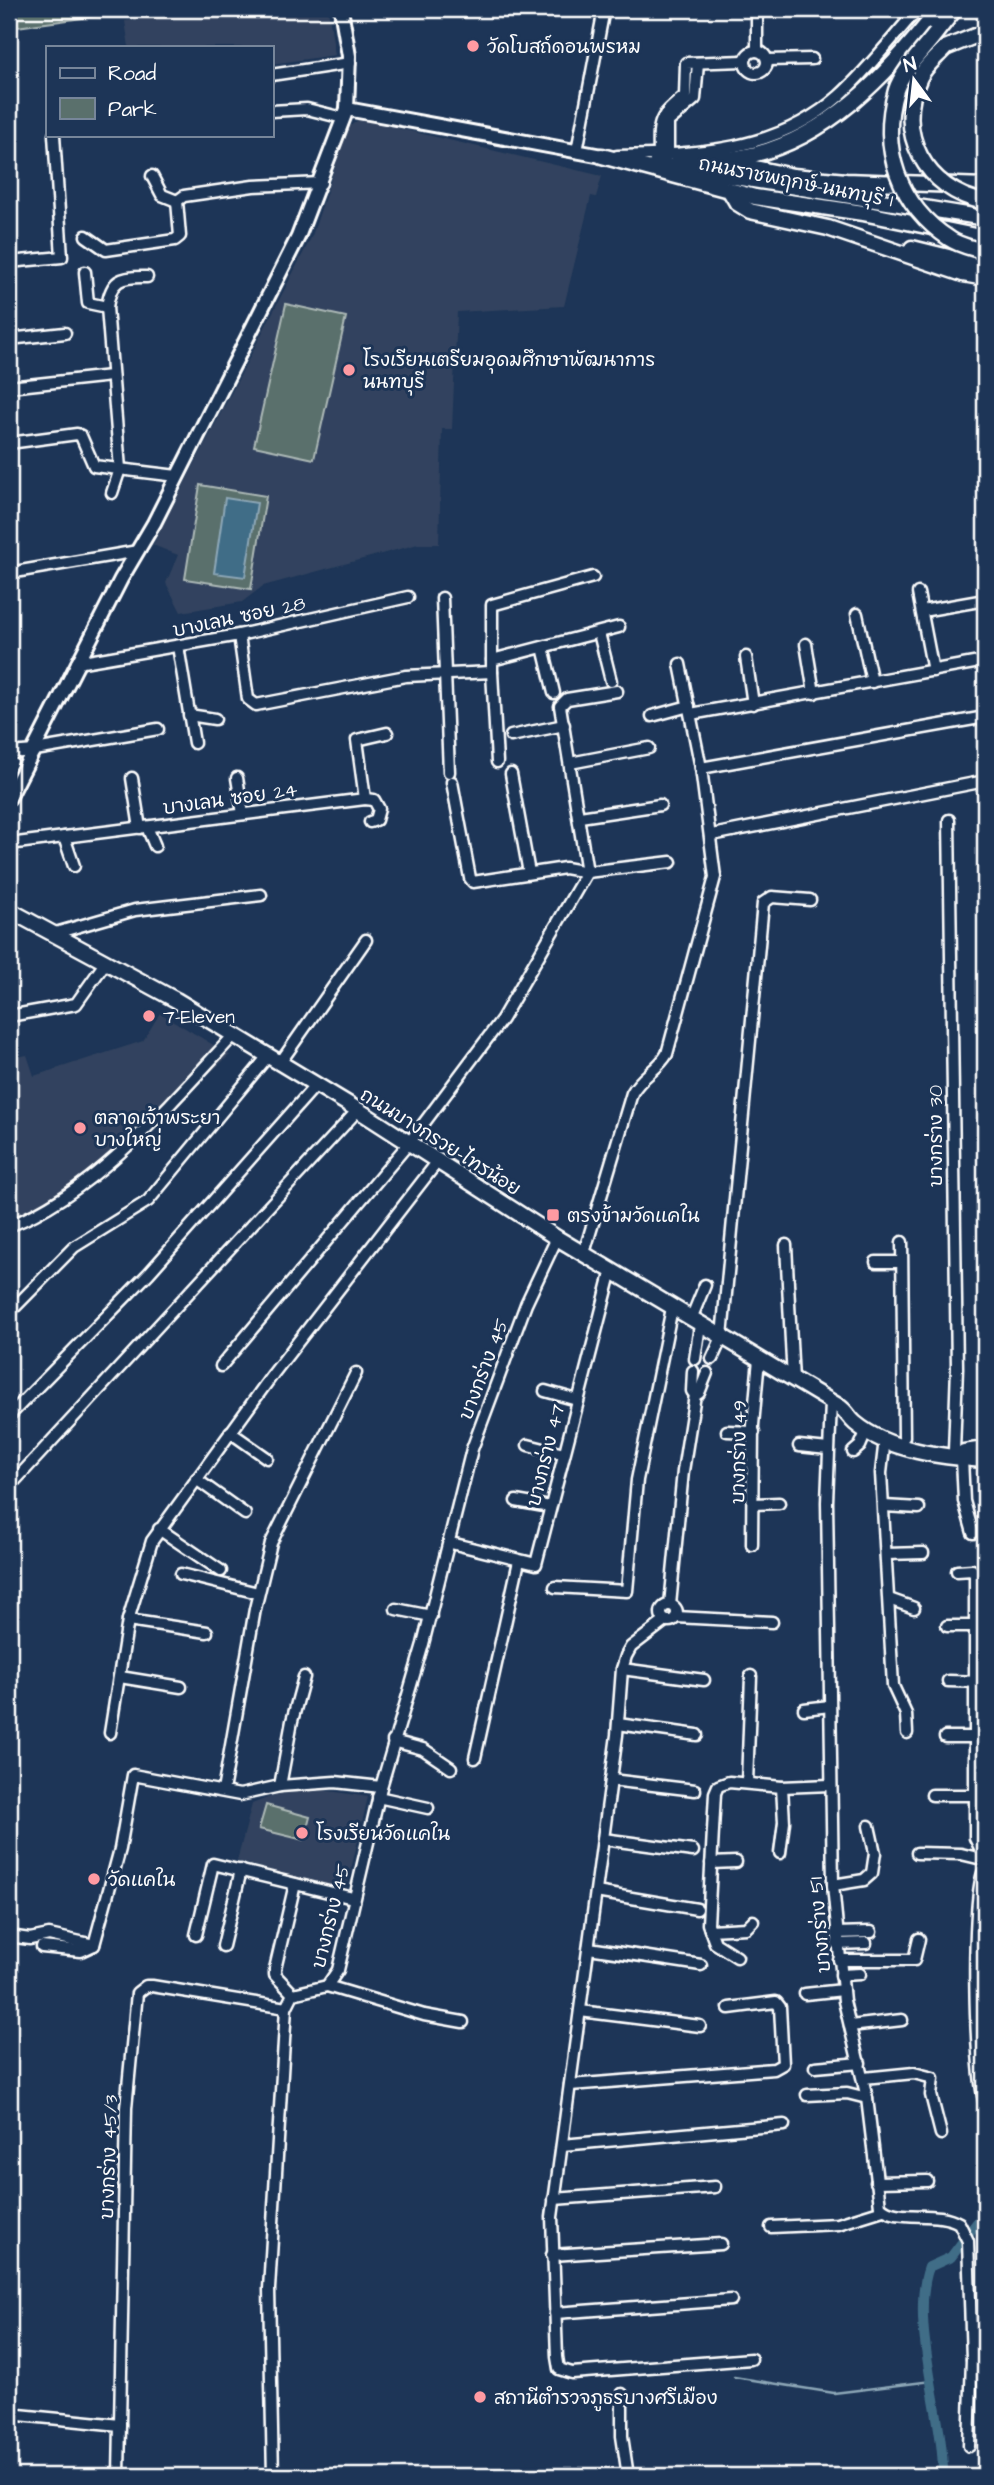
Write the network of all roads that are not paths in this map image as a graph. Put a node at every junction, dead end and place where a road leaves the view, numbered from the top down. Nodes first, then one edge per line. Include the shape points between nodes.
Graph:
1 (341, 9) edge
2 (604, 9) edge
3 (757, 9) edge
4 (918, 9) edge
5 (939, 9) edge
6 (955, 9) edge
7 (985, 32) edge
8 (757, 51) junction
9 (812, 59) dead end
10 (767, 60) junction
11 (744, 61) junction
12 (698, 63) junction
13 (350, 64) junction
14 (273, 75) edge
15 (273, 111) edge
16 (345, 114) junction
17 (54, 136) edge
18 (577, 151) junction
19 (663, 155) junction
20 (602, 156) junction
21 (634, 160) junction
22 (718, 160) junction
23 (152, 176) dead end
24 (321, 183) junction
25 (985, 186) edge
26 (730, 191) junction
27 (755, 197) junction
28 (177, 201) junction
29 (985, 202) edge
30 (985, 218) edge
31 (86, 236) dead end
32 (985, 238) edge
33 (985, 252) edge
34 (9, 262) edge
35 (985, 266) edge
36 (85, 272) dead end
37 (147, 277) dead end
38 (985, 278) edge
39 (107, 307) junction
40 (65, 333) dead end
41 (9, 339) edge
42 (111, 376) junction
43 (9, 387) edge
44 (9, 443) edge
45 (120, 469) junction
46 (177, 476) junction
47 (112, 493) dead end
48 (138, 551) junction
49 (9, 573) edge
50 (593, 577) dead end
51 (918, 593) dead end
52 (408, 597) dead end
53 (442, 598) dead end
54 (985, 600) edge
55 (922, 611) junction
56 (857, 614) dead end
57 (619, 627) dead end
58 (599, 633) junction
59 (239, 635) junction
60 (806, 644) dead end
61 (178, 646) junction
62 (543, 647) junction
63 (746, 657) dead end
64 (492, 660) junction
65 (985, 660) edge
66 (77, 663) junction
67 (680, 664) dead end
68 (933, 671) junction
69 (492, 672) junction
70 (444, 674) junction
71 (611, 681) dead end
72 (872, 682) junction
73 (617, 691) dead end
74 (554, 693) dead end
75 (814, 693) junction
76 (753, 704) junction
77 (690, 710) junction
78 (189, 715) junction
79 (652, 716) dead end
80 (985, 717) edge
81 (215, 719) dead end
82 (564, 725) junction
83 (158, 729) dead end
84 (387, 733) dead end
85 (511, 736) dead end
86 (194, 743) dead end
87 (649, 748) dead end
88 (35, 750) junction
89 (9, 753) edge
90 (497, 762) dead end
91 (570, 763) junction
92 (701, 768) junction
93 (511, 774) dead end
94 (132, 778) dead end
95 (237, 778) dead end
96 (985, 781) edge
97 (9, 798) edge
98 (365, 799) junction
99 (660, 805) dead end
100 (243, 814) junction
101 (580, 817) junction
102 (950, 820) dead end
103 (370, 822) dead end
104 (144, 828) junction
105 (712, 835) junction
106 (64, 837) junction
107 (9, 844) edge
108 (155, 846) dead end
109 (671, 862) dead end
110 (74, 866) dead end
111 (587, 872) junction
112 (529, 873) junction
113 (261, 895) dead end
114 (810, 900) dead end
115 (9, 910) edge
116 (52, 934) junction
117 (366, 940) dead end
118 (105, 963) junction
119 (9, 1016) edge
120 (234, 1035) junction
121 (274, 1060) junction
122 (315, 1086) junction
123 (358, 1110) junction
124 (409, 1143) junction
125 (438, 1161) junction
126 (9, 1226) edge
127 (557, 1238) junction
128 (902, 1242) dead end
129 (786, 1245) dead end
130 (584, 1253) junction
131 (876, 1262) dead end
132 (900, 1262) junction
133 (612, 1270) junction
134 (705, 1285) dead end
135 (672, 1308) junction
136 (9, 1313) edge
137 (696, 1322) junction
138 (722, 1337) junction
139 (695, 1359) dead end
140 (712, 1359) dead end
141 (759, 1359) junction
142 (221, 1366) dead end
143 (693, 1371) dead end
144 (356, 1373) dead end
145 (707, 1373) dead end
146 (793, 1380) junction
147 (545, 1391) dead end
148 (695, 1395) junction
149 (577, 1399) junction
150 (831, 1402) junction
151 (848, 1413) junction
152 (9, 1416) edge
153 (867, 1430) junction
154 (727, 1431) dead end
155 (230, 1432) junction
156 (754, 1432) junction
157 (904, 1437) junction
158 (886, 1439) junction
159 (528, 1445) dead end
160 (799, 1446) dead end
161 (985, 1449) edge
162 (828, 1450) junction
163 (853, 1451) dead end
164 (564, 1454) junction
165 (973, 1457) edge
166 (267, 1458) dead end
167 (196, 1479) junction
168 (9, 1487) edge
169 (516, 1501) dead end
170 (779, 1503) dead end
171 (754, 1504) junction
172 (884, 1506) junction
173 (551, 1507) junction
174 (919, 1508) dead end
175 (245, 1514) dead end
176 (159, 1529) junction
177 (973, 1533) dead end
178 (451, 1543) junction
179 (752, 1545) dead end
180 (923, 1553) dead end
181 (886, 1554) junction
182 (519, 1561) junction
183 (221, 1571) dead end
184 (957, 1571) dead end
185 (181, 1574) dead end
186 (555, 1587) dead end
187 (258, 1593) junction
188 (889, 1599) junction
189 (914, 1608) dead end
190 (396, 1609) dead end
191 (431, 1616) junction
192 (671, 1619) junction
193 (128, 1620) junction
194 (772, 1622) dead end
195 (947, 1626) dead end
196 (980, 1626) edge
197 (207, 1632) dead end
198 (622, 1669) junction
199 (751, 1676) dead end
200 (120, 1677) junction
201 (304, 1677) dead end
202 (704, 1679) dead end
203 (948, 1681) dead end
204 (980, 1682) edge
205 (181, 1687) dead end
206 (830, 1706) junction
207 (804, 1709) dead end
208 (618, 1724) junction
209 (110, 1733) dead end
210 (907, 1733) dead end
211 (697, 1735) dead end
212 (945, 1737) dead end
213 (980, 1737) edge
214 (393, 1741) junction
215 (475, 1758) dead end
216 (451, 1768) dead end
217 (611, 1780) junction
218 (747, 1783) junction
219 (830, 1785) junction
220 (281, 1786) junction
221 (782, 1787) junction
222 (695, 1790) dead end
223 (223, 1791) junction
224 (380, 1792) junction
225 (932, 1795) dead end
226 (980, 1795) edge
227 (428, 1808) dead end
228 (869, 1826) dead end
229 (603, 1839) junction
230 (693, 1851) dead end
231 (780, 1853) dead end
232 (917, 1853) dead end
233 (984, 1857) edge
234 (736, 1862) dead end
235 (711, 1863) junction
236 (241, 1870) junction
237 (984, 1873) edge
238 (295, 1884) junction
239 (832, 1885) junction
240 (596, 1892) junction
241 (353, 1898) junction
242 (696, 1909) dead end
243 (753, 1922) dead end
244 (710, 1930) junction
245 (871, 1932) dead end
246 (196, 1935) dead end
247 (9, 1936) edge
248 (919, 1938) dead end
249 (836, 1939) junction
250 (866, 1943) dead end
251 (94, 1945) junction
252 (223, 1945) dead end
253 (42, 1947) dead end
254 (589, 1948) junction
255 (737, 1957) dead end
256 (839, 1961) junction
257 (981, 1962) edge
258 (702, 1965) dead end
259 (860, 1974) dead end
260 (841, 1975) junction
261 (327, 1986) junction
262 (843, 1990) junction
263 (293, 1994) junction
264 (805, 1994) dead end
265 (286, 2008) junction
266 (729, 2008) dead end
267 (580, 2011) junction
268 (902, 2020) dead end
269 (463, 2022) dead end
270 (700, 2026) dead end
271 (850, 2026) junction
272 (860, 2063) junction
273 (816, 2067) dead end
274 (864, 2078) junction
275 (570, 2085) junction
276 (807, 2095) dead end
277 (867, 2098) junction
278 (985, 2104) edge
279 (785, 2125) dead end
280 (942, 2134) dead end
281 (562, 2145) junction
282 (927, 2181) dead end
283 (876, 2182) junction
284 (716, 2187) dead end
285 (554, 2199) junction
286 (883, 2210) junction
287 (771, 2227) dead end
288 (721, 2244) dead end
289 (552, 2255) junction
290 (731, 2300) dead end
291 (555, 2314) junction
292 (751, 2359) dead end
293 (972, 2359) junction
294 (985, 2360) edge
295 (622, 2394) dead end
296 (9, 2414) edge
297 (120, 2425) junction
298 (969, 2446) dead end
299 (119, 2476) edge
300 (273, 2476) edge
301 (628, 2476) edge

1 - 13 street
2 - 18 street
3 - 8 street
4 - 19 street via 838,97 787,132 719,151
5 - 22 main road via 872,84 839,113 805,136 774,149
6 - 33 main road, bridge via 896,88 889,138 896,177 919,215 952,241
7 - 29 main road, bridge via 945,48 920,75 909,114 912,141 928,168 955,191
8 - 10 street
8 - 11 street via 747,54
9 - 10 street
10 - 11 street via 763,71 756,73 749,71
11 - 12 street
12 - 19 street via 695,99 668,122
12 - 19 street via 686,63 685,96 658,123
13 - 14 street
13 - 16 street
15 - 16 street
16 - 18 street, ถนนราชพฤกษ์-นนทบุรี 1
16 - 24 street
17 - 34 street via 62,257
18 - 20 street, ถนนราชพฤกษ์-นนทบุรี 1
19 - 20 street
20 - 21 main road, ถนนราชพฤกษ์-นนทบุรี 1
20 - 26 main road, ถนนราชพฤกษ์-นนทบุรี 1
21 - 22 main road
21 - 30 main road, ถนนราชพฤกษ์-นนทบุรี 1
22 - 25 main road via 793,176
23 - 28 street via 162,195
24 - 28 street via 230,189
24 - 46 street
26 - 27 main road, ถนนราชพฤกษ์-นนทบุรี 1
26 - 38 main road via 737,203 750,211 828,228
27 - 32 main road, ถนนราชพฤกษ์-นนทบุรี 1
27 - 35 main road via 874,239
28 - 31 street via 178,239 106,250
36 - 39 street via 88,303
37 - 39 street via 115,281
39 - 42 street
40 - 41 street
42 - 43 street
42 - 45 street
44 - 45 street via 77,435 94,466
45 - 46 street
45 - 47 street
46 - 48 street
48 - 49 street
48 - 66 street
50 - 64 street via 492,605
51 - 55 street
52 - 59 street, บางเลน ซอย 28
53 - 70 street
54 - 55 street
55 - 68 street
56 - 72 street
57 - 58 street
58 - 62 street
58 - 71 street
59 - 61 street, บางเลน ซอย 28
59 - 70 street via 248,698 256,705 406,676
60 - 75 street
61 - 66 street, บางเลน ซอย 28
61 - 78 street
62 - 64 street
62 - 74 street
63 - 76 street
64 - 69 street
65 - 68 street
66 - 88 street
67 - 77 street
68 - 72 street
69 - 70 street
69 - 90 street
70 - 112 street via 451,777 470,878 473,882
72 - 75 street
73 - 82 street via 563,701
75 - 76 street
76 - 77 street
77 - 79 street
77 - 92 street
78 - 81 street
78 - 86 street
80 - 92 street
82 - 85 street
82 - 91 street
83 - 88 street
84 - 98 street via 357,740
87 - 91 street
88 - 89 street
88 - 97 street
91 - 101 street
92 - 105 street
93 - 112 street
94 - 104 street
95 - 100 street
96 - 105 street
98 - 100 street, บางเลน ซอย 24
98 - 103 street via 374,800 379,809 376,820
99 - 101 street
100 - 104 street, บางเลน ซอย 24
101 - 111 street
102 - 165 street, บางกร่าง 30 via 957,1368
104 - 106 street, บางเลน ซอย 24
104 - 108 street
105 - 130 street via 715,877 667,1054 632,1093
106 - 107 street, บางเลน ซอย 24
106 - 110 street
109 - 111 street
111 - 112 street via 565,867
111 - 124 street via 502,1019
113 - 116 street via 135,910
114 - 138 street via 772,897 763,903
115 - 116 main road, ถนนบางกรวย-ไทรน้อย
116 - 118 main road, ถนนบางกรวย-ไทรน้อย
117 - 121 street
118 - 119 street via 76,1004
118 - 120 main road, ถนนบางกรวย-ไทรน้อย
120 - 121 main road, ถนนบางกรวย-ไทรน้อย
120 - 126 street via 147,1130 47,1208
121 - 122 main road, ถนนบางกรวย-ไทรน้อย
121 - 136 street via 148,1201 74,1247
122 - 123 main road, ถนนบางกรวย-ไทรน้อย
122 - 152 street via 149,1273
123 - 124 main road, ถนนบางกรวย-ไทรน้อย
123 - 168 street
124 - 125 main road, ถนนบางกรวย-ไทรน้อย
124 - 142 street
125 - 127 main road, ถนนบางกรวย-ไทรน้อย
125 - 155 street
127 - 130 main road, ถนนบางกรวย-ไทรน้อย
127 - 178 street, บางกร่าง 45 via 485,1409
128 - 132 street
129 - 146 street
130 - 133 main road, ถนนบางกรวย-ไทรน้อย
131 - 132 street
132 - 157 street
133 - 135 main road, ถนนบางกรวย-ไทรน้อย
133 - 149 street, บางกร่าง 47
134 - 137 street
135 - 137 main road, ถนนบางกรวย-ไทรน้อย
135 - 186 street via 637,1480 627,1591
137 - 138 main road, ถนนบางกรวย-ไทรน้อย
137 - 139 street
138 - 140 street
138 - 141 main road, ถนนบางกรวย-ไทรน้อย
141 - 146 main road, ถนนบางกรวย-ไทรน้อย
141 - 156 street, บางกร่าง 49
143 - 148 street
144 - 187 street via 285,1510
145 - 148 street
146 - 150 main road, ถนนบางกรวย-ไทรน้อย
147 - 149 street
148 - 192 street via 670,1605 661,1611
149 - 164 street, บางกร่าง 47
150 - 151 main road, ถนนบางกรวย-ไทรน้อย
150 - 162 street, บางกร่าง 51
151 - 153 main road, ถนนบางกรวย-ไทรน้อย
151 - 157 main road, ถนนบางกรวย-ไทรน้อย via 858,1413
153 - 158 main road, ถนนบางกรวย-ไทรน้อย
153 - 163 street
154 - 156 street
155 - 166 street
155 - 167 street
156 - 171 street, บางกร่าง 49
157 - 165 main road, ถนนบางกรวย-ไทรน้อย
158 - 165 main road, ถนนบางกรวย-ไทรน้อย
158 - 172 street via 881,1463
159 - 164 street
160 - 162 street
161 - 165 main road
162 - 206 street, บางกร่าง 51
164 - 173 street, บางกร่าง 47
165 - 177 street, บางกร่าง 30 via 964,1501
167 - 175 street
167 - 176 street
169 - 173 street
170 - 171 street
171 - 179 street, บางกร่าง 49
172 - 174 street
172 - 181 street
173 - 182 street, บางกร่าง 47 via 536,1564
176 - 183 street
176 - 193 street via 145,1556
178 - 182 street
178 - 191 street, บางกร่าง 45
180 - 181 street
181 - 188 street
182 - 215 street
184 - 196 street via 974,1573
185 - 187 street
187 - 223 street
188 - 189 street
188 - 210 street via 893,1686 906,1714
190 - 191 street
191 - 214 street, บางกร่าง 45
192 - 194 street
192 - 198 street via 631,1647
193 - 197 street
193 - 200 street
195 - 196 street
196 - 204 street
198 - 202 street
198 - 208 street
199 - 218 street
200 - 205 street
200 - 209 street
201 - 220 street
203 - 204 street
204 - 213 street
206 - 207 street
206 - 219 street, บางกร่าง 51
208 - 211 street
208 - 217 street
212 - 213 street
213 - 226 street
214 - 216 street via 423,1749
214 - 224 street, บางกร่าง 45
217 - 222 street
217 - 229 street
218 - 221 street
218 - 235 street via 718,1786
219 - 221 street
219 - 239 street, บางกร่าง 51
220 - 223 street via 251,1794
220 - 224 street via 335,1782
221 - 231 street
223 - 251 street via 133,1775 120,1849
224 - 227 street
224 - 241 street, บางกร่าง 45
225 - 226 street
226 - 233 street via 975,1838
228 - 239 street via 875,1853 872,1873 864,1880
229 - 230 street
229 - 240 street
232 - 233 street
233 - 237 street via 980,1866
234 - 235 street
235 - 244 street
236 - 238 street
236 - 246 street via 213,1864
236 - 252 street
237 - 257 street via 977,1896
238 - 241 street
238 - 263 street via 275,1969 275,1975
239 - 249 street, บางกร่าง 51
240 - 242 street
240 - 254 street
241 - 261 street, บางกร่าง 45 via 338,1970
243 - 244 street via 746,1928
244 - 255 street via 715,1943
245 - 249 street
247 - 251 street via 30,1939 49,1935
248 - 256 street via 914,1960
249 - 250 street
249 - 256 street, บางกร่าง 51
251 - 253 street via 81,1951
254 - 258 street
254 - 267 street
256 - 260 street, บางกร่าง 51
257 - 278 street via 979,2083
259 - 260 street
260 - 262 street, บางกร่าง 51
261 - 263 street, บางกร่าง 45
261 - 269 street
262 - 264 street
262 - 271 street, บางกร่าง 51
263 - 265 street
265 - 297 street, บางกร่าง 45/3 via 152,1986 137,1993 126,2108
265 - 300 street via 269,2289
266 - 275 street via 776,2002 783,2064 774,2069
267 - 270 street
267 - 275 street
268 - 271 street
271 - 272 street, บางกร่าง 51
272 - 273 street
272 - 274 street, บางกร่าง 51
274 - 277 street, บางกร่าง 51
274 - 280 street via 915,2073 933,2078 932,2095
275 - 281 street
276 - 277 street via 847,2093
277 - 283 street, บางกร่าง 51
279 - 281 street
281 - 285 street
282 - 283 street
283 - 286 street, บางกร่าง 51
284 - 285 street
285 - 289 street
286 - 287 street via 838,2224
286 - 293 street via 951,2218 966,2236
288 - 289 street
289 - 291 street
290 - 291 street
291 - 292 street via 559,2369 566,2373
293 - 294 street
293 - 298 street
295 - 301 street
296 - 297 street
297 - 299 street, บางกร่าง 45/3

